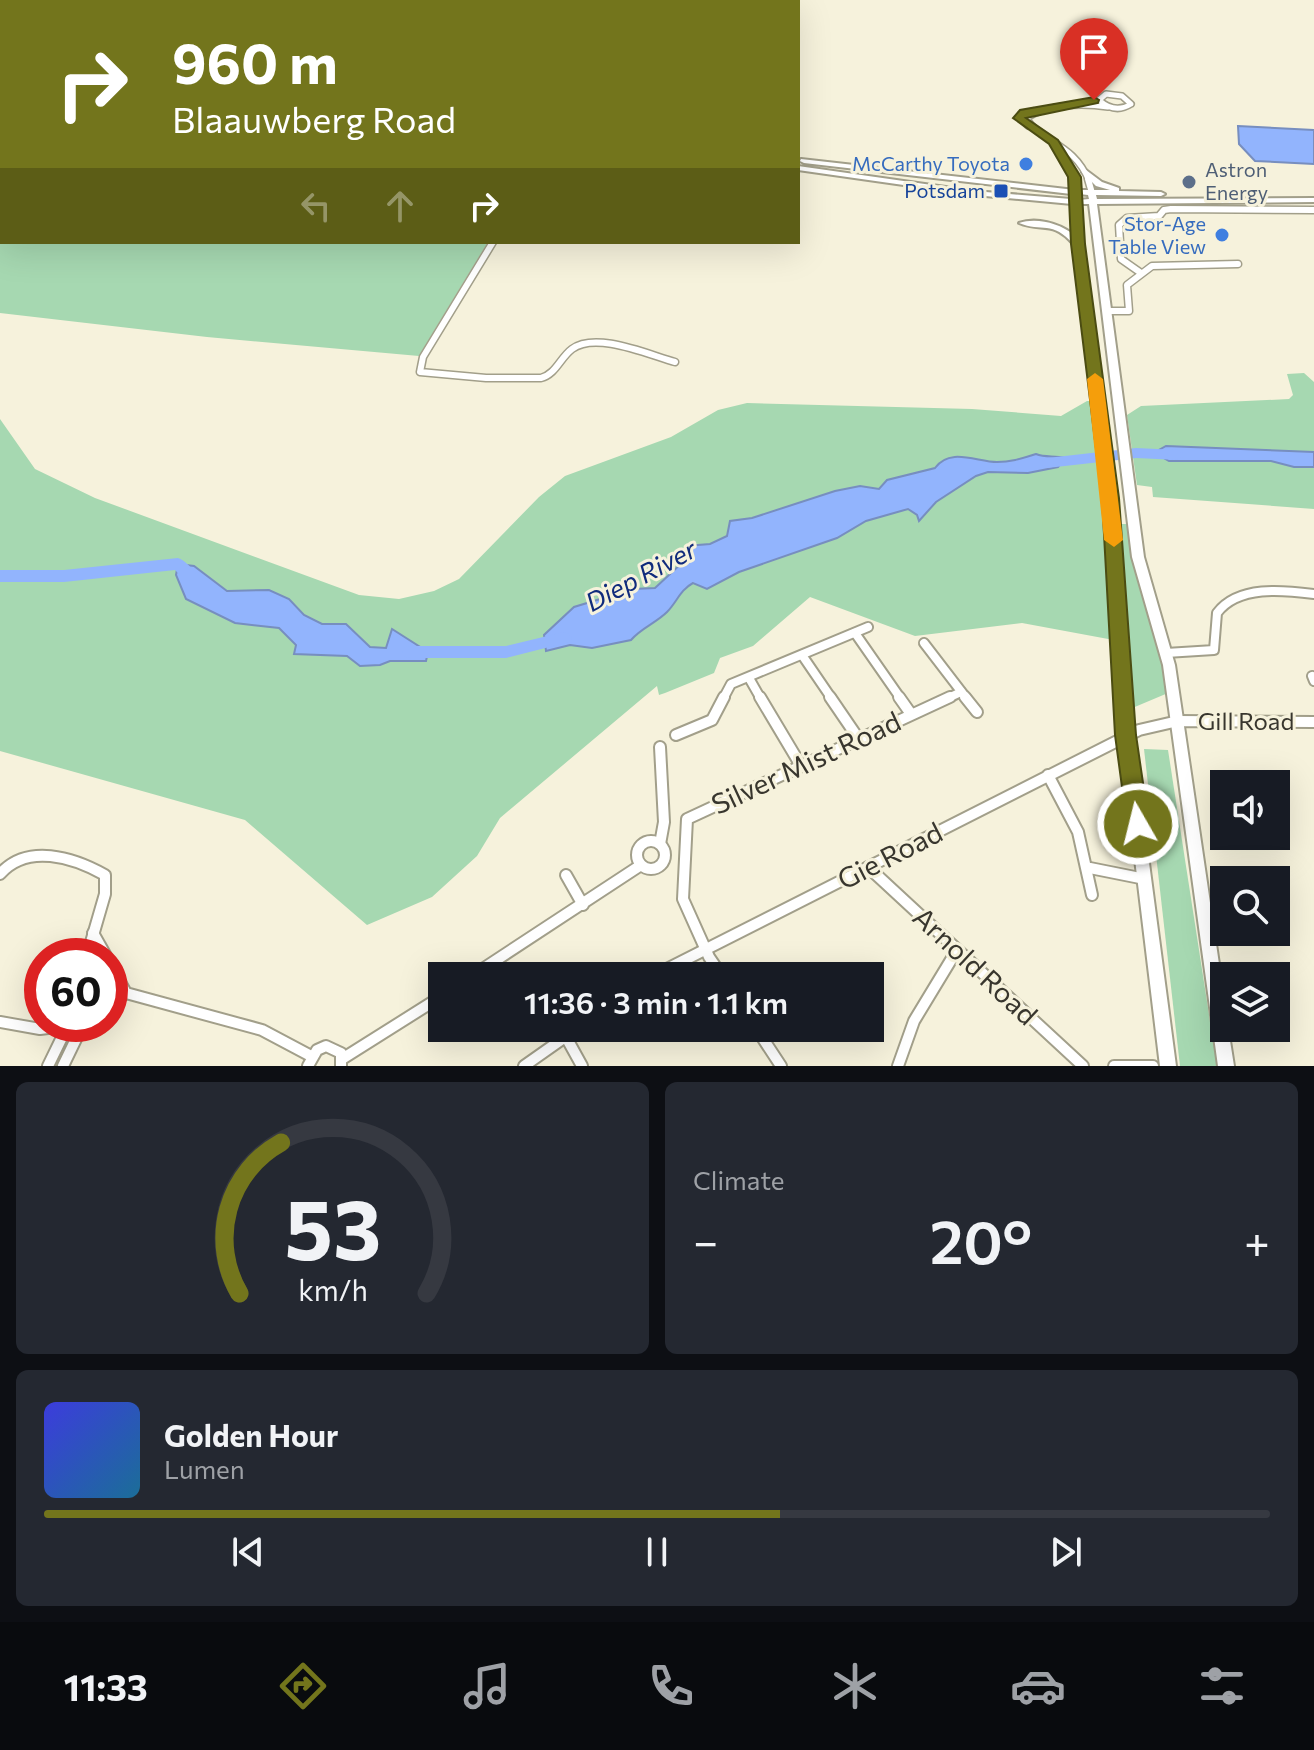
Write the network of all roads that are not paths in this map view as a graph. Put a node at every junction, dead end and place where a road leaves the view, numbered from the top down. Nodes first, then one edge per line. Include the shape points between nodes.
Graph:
1 (1100, 97) junction
2 (1108, 107) junction
3 (1022, 119) junction
4 (800, 161) edge
5 (800, 168) edge
6 (1086, 172) junction
7 (934, 178) junction
8 (935, 188) junction
9 (1130, 193) junction
10 (1314, 193) edge
11 (1074, 197) junction
12 (1093, 198) junction
13 (1314, 200) edge
14 (1152, 201) junction
15 (1314, 210) edge
16 (1023, 223) dead end
17 (1098, 236) junction
18 (492, 244) edge
19 (1078, 244) junction
20 (1238, 264) dead end
21 (1141, 273) junction
22 (1106, 311) junction
23 (675, 362) dead end
24 (1314, 594) edge
25 (868, 627) dead end
26 (855, 633) junction
27 (924, 643) dead end
28 (1166, 653) junction
29 (802, 655) junction
30 (749, 678) junction
31 (961, 692) junction
32 (977, 712) dead end
33 (911, 714) junction
34 (1178, 721) junction
35 (1314, 722) edge
36 (676, 735) dead end
37 (1126, 735) junction
38 (858, 738) junction
39 (660, 747) dead end
40 (800, 764) junction
41 (1048, 775) junction
42 (660, 844) junction
43 (641, 865) junction
44 (868, 867) junction
45 (1090, 868) junction
46 (0, 874) edge
47 (566, 875) dead end
48 (1145, 879) junction
49 (1092, 895) dead end
50 (583, 905) junction
51 (93, 933) junction
52 (92, 938) edge
53 (96, 938) edge
54 (706, 949) junction
55 (957, 950) junction
56 (494, 962) edge
57 (680, 962) edge
58 (714, 962) edge
59 (128, 994) edge
60 (428, 1005) edge
61 (0, 1022) edge
62 (24, 1028) edge
63 (59, 1042) edge
64 (73, 1042) edge
65 (559, 1042) edge
66 (569, 1042) edge
67 (765, 1042) edge
68 (310, 1061) edge
69 (342, 1063) edge
70 (48, 1066) edge
71 (63, 1066) edge
72 (524, 1066) edge
73 (582, 1066) edge
74 (781, 1066) edge
75 (898, 1066) edge
76 (1083, 1066) edge
77 (1114, 1066) edge
78 (1153, 1066) edge
79 (1168, 1066) edge
80 (1226, 1066) edge

1 - 2 street
1 - 2 street via 1114,94 1131,102 1124,108
1 - 3 street via 1024,112
2 - 3 street via 1083,104
3 - 6 street via 1063,146
3 - 11 street via 1058,148 1072,171
4 - 7 main road
5 - 8 main road
6 - 9 main road via 1102,185
6 - 12 street
7 - 8 main road
7 - 11 main road
8 - 11 main road
9 - 10 main road
9 - 12 main road
11 - 12 main road
11 - 19 main road
12 - 14 main road
12 - 17 main road
13 - 14 main road
14 - 17 main road via 1107,212
15 - 21 street via 1165,209 1157,216 1130,217 1120,223 1122,262
16 - 19 main road via 1059,226
17 - 22 main road
18 - 23 street via 423,357 420,372 540,380 572,348 590,342
19 - 37 main road via 1110,498
20 - 21 street via 1154,265
21 - 22 street via 1127,285 1129,311
22 - 28 main road via 1141,575
24 - 28 street via 1276,589 1233,599 1219,609 1214,650
25 - 26 street
26 - 29 street
26 - 33 street
27 - 31 street
28 - 34 main road
29 - 30 street
29 - 38 street
30 - 36 street via 728,687 712,720
30 - 40 street
31 - 32 street
31 - 33 street, Silver Mist Road
33 - 38 street, Silver Mist Road
34 - 35 street, Gill Road
34 - 37 street, Gill Road
34 - 80 main road
37 - 41 street, Gie Road
37 - 48 main road
38 - 40 street, Silver Mist Road
39 - 42 street
40 - 54 street, Silver Mist Road via 687,819 683,899
41 - 44 street, Gie Road
41 - 45 street via 1069,806
42 - 43 street via 652,841 639,847
42 - 43 street via 665,852 661,866
43 - 50 street
44 - 54 street, Gie Road
44 - 55 street, Arnold Road
45 - 48 street
45 - 49 street
46 - 51 street via 14,859 29,854 101,872 107,885
47 - 50 street
48 - 79 main road
50 - 56 street
51 - 52 street
51 - 53 street
54 - 57 street, Gie Road
54 - 58 street
55 - 75 street via 901,1048
55 - 76 street, Arnold Road
59 - 68 street via 262,1030
60 - 69 street
61 - 62 street
63 - 70 street
64 - 71 street
65 - 72 street
66 - 73 street
67 - 74 street
68 - 69 street via 321,1047 333,1045
77 - 78 street

